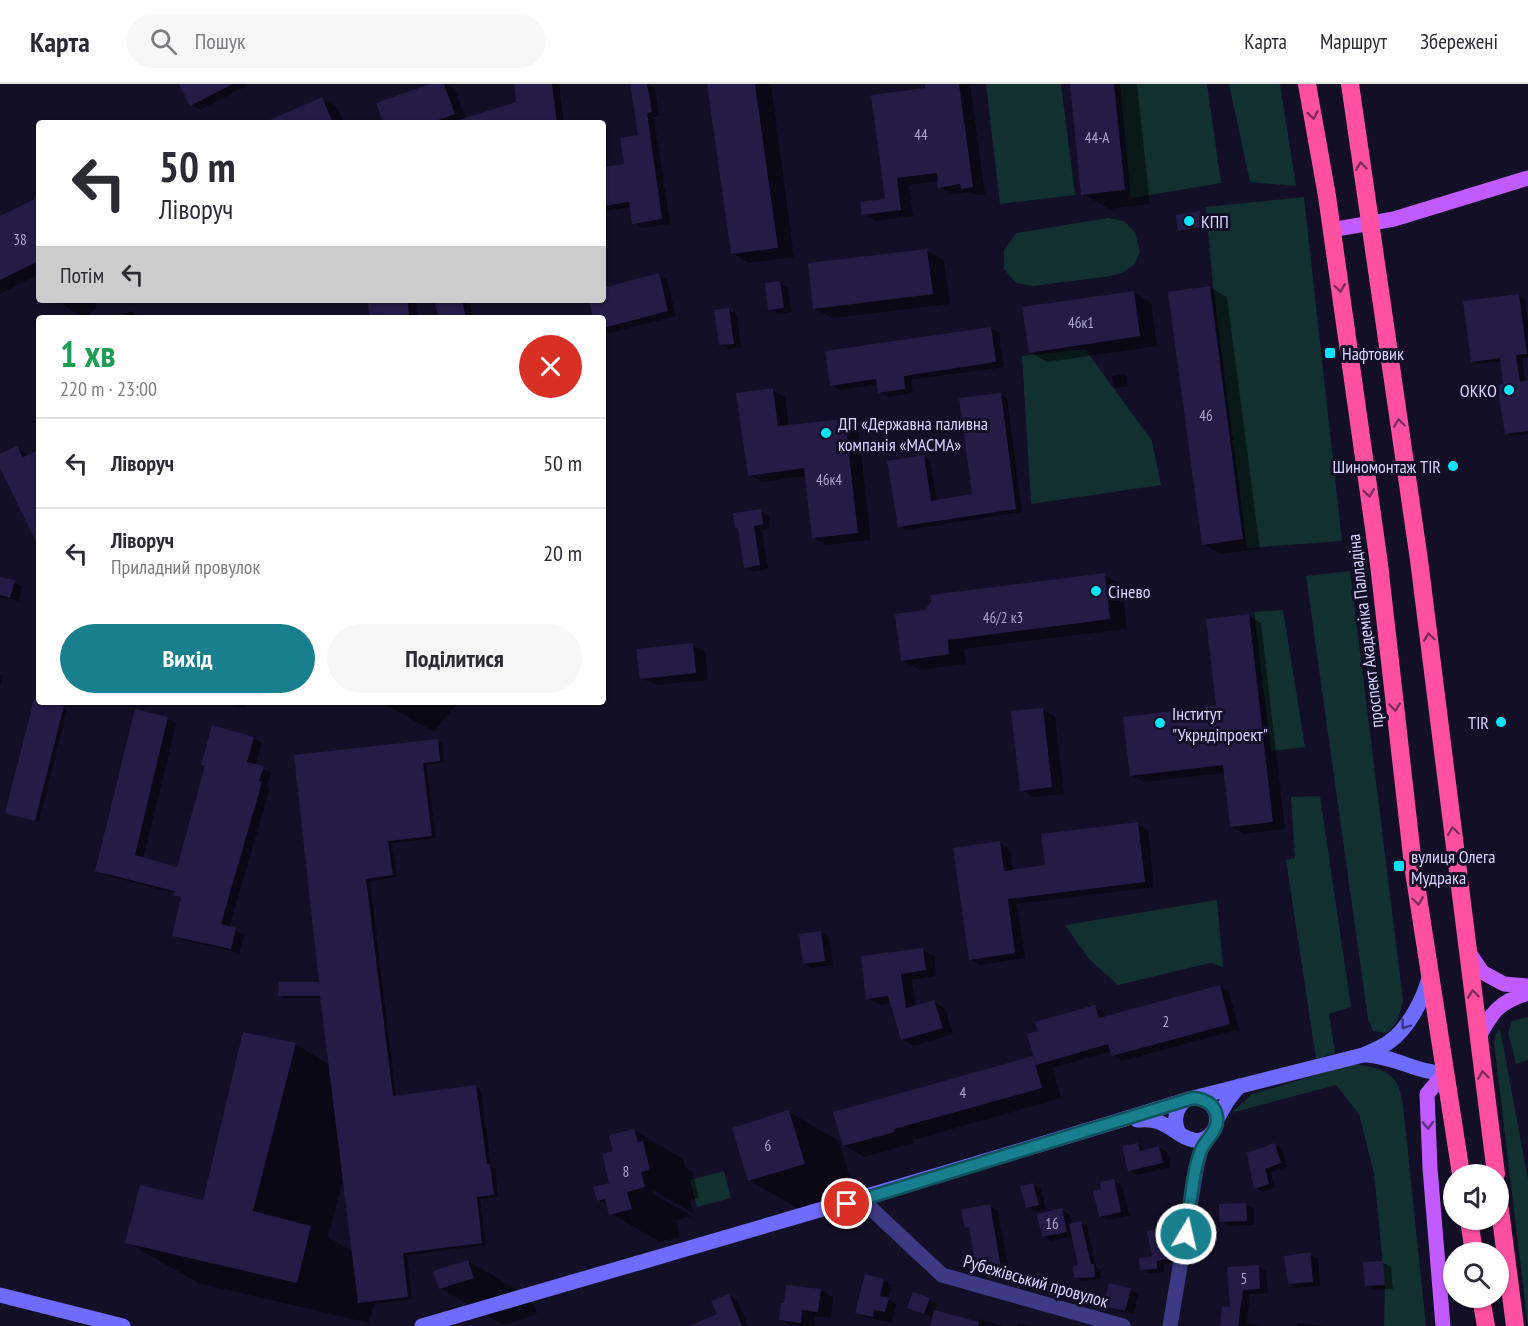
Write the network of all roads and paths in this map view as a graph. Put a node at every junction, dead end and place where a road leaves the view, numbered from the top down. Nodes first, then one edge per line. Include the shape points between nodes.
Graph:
1 (1307, 84) edge
2 (1350, 84) edge
3 (1528, 178) edge
4 (1370, 224) junction
5 (1331, 230) junction
6 (1468, 951) junction
7 (1429, 978) junction
8 (1528, 986) edge
9 (1528, 993) edge
10 (1479, 1037) junction
11 (1363, 1055) junction
12 (1445, 1073) junction
13 (1239, 1086) junction
14 (1190, 1099) junction
15 (1125, 1119) junction
16 (1217, 1119) junction
17 (1180, 1133) junction
18 (1210, 1135) junction
19 (1459, 1164) edge
20 (1495, 1164) edge
21 (1197, 1166) junction
22 (861, 1199) junction
23 (1503, 1230) edge
24 (0, 1295) edge
25 (1483, 1308) edge
26 (123, 1326) edge
27 (422, 1326) edge
28 (1123, 1326) edge
29 (1170, 1326) edge
30 (1443, 1326) edge
31 (1486, 1326) edge
32 (1515, 1326) edge

1 -> 5 highway, проспект Академіка Палладіна
4 -> 2 highway
3 - 4 main road
4 - 5 main road
6 -> 4 highway via 1422,583
5 -> 7 highway, проспект Академіка Палладіна via 1379,564
6 - 8 main road via 1482,972 1504,984
10 -> 6 highway
7 -> 11 street via 1423,1000 1397,1036
7 - 12 highway, проспект Академіка Палладіна
9 - 10 main road via 1498,1007
20 -> 10 highway
11 - 12 street via 1382,1056 1430,1073
11 - 13 street
12 - 19 highway, проспект Академіка Палладіна
12 -> 30 main road via 1427,1094
13 - 14 street
13 - 16 street
14 - 15 street
14 - 16 street via 1210,1103
14 - 17 street via 1176,1110 1175,1125
15 - 17 street via 1156,1121
15 - 22 street
16 - 18 street
17 - 18 street via 1191,1140
17 - 21 street
18 - 21 street
21 - 29 street
22 - 27 street
22 - 28 street, Рубежівський провулок via 942,1275
23 - 32 highway
24 - 26 street
25 - 31 highway

